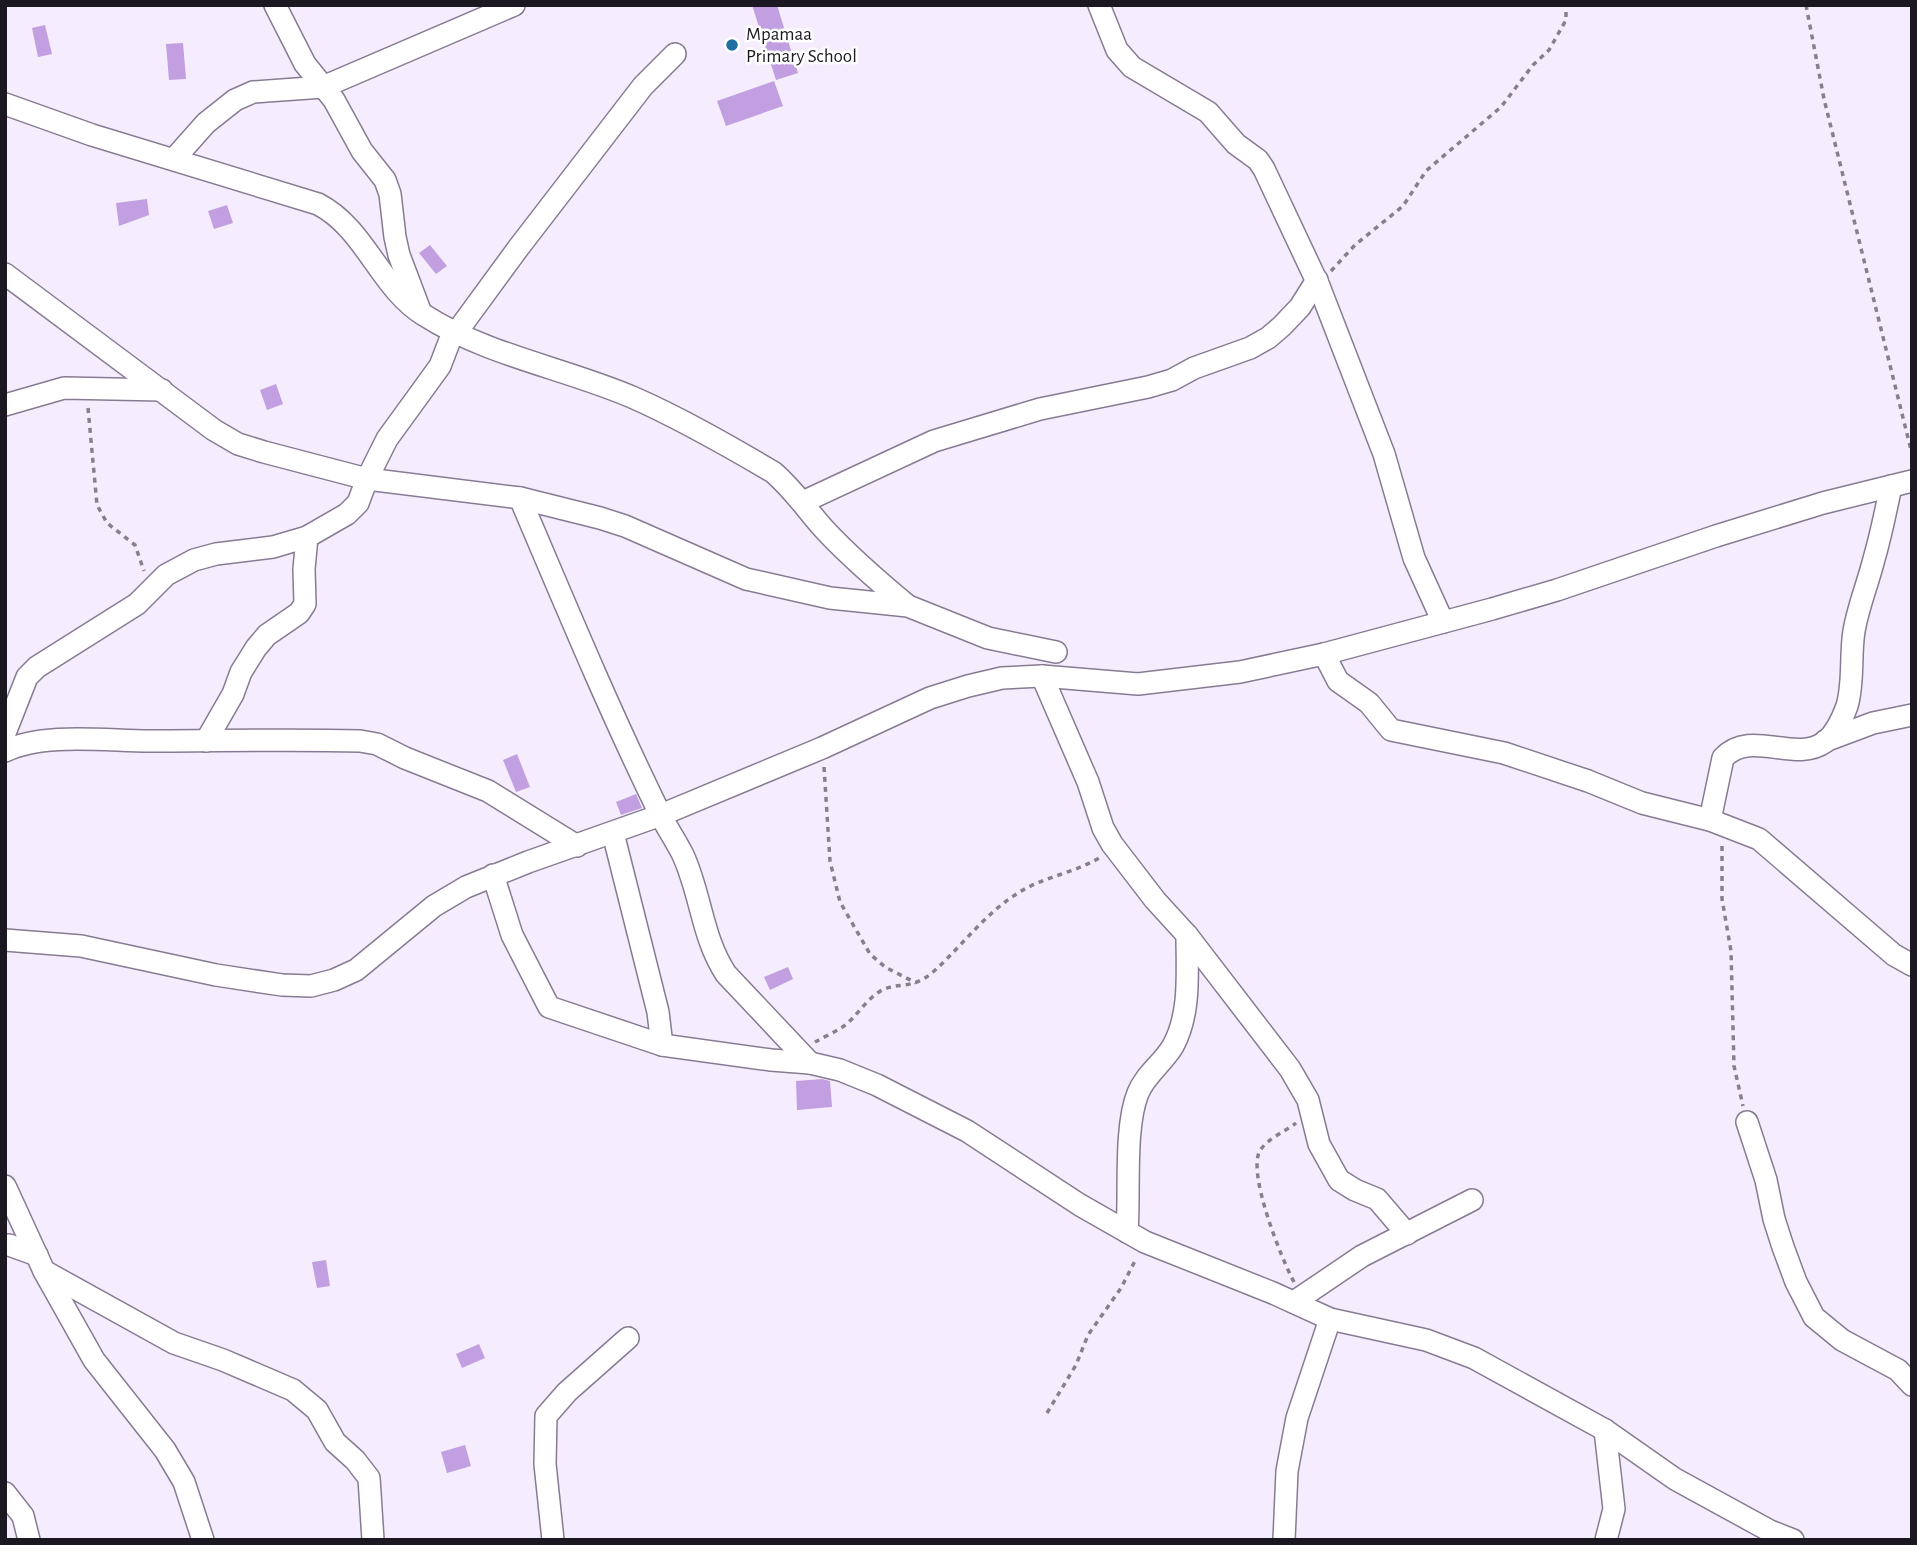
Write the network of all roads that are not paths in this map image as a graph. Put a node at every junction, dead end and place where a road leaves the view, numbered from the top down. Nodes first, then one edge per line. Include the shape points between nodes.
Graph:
1 (275, 5) edge
2 (514, 5) edge
3 (1099, 5) edge
4 (675, 54) dead end
5 (323, 88) junction
6 (5, 104) edge
7 (174, 159) junction
8 (5, 274) edge
9 (1318, 283) junction
10 (421, 313) junction
11 (454, 333) junction
12 (162, 390) junction
13 (5, 405) edge
14 (367, 479) junction
15 (1901, 484) edge
16 (520, 499) junction
17 (803, 502) junction
18 (307, 537) junction
19 (908, 606) junction
20 (1443, 622) junction
21 (1056, 652) dead end
22 (1324, 654) junction
23 (1042, 676) junction
24 (1912, 715) edge
25 (5, 733) edge
26 (205, 741) junction
27 (1825, 741) junction
28 (5, 751) edge
29 (661, 816) junction
30 (1717, 823) junction
31 (613, 833) junction
32 (577, 846) junction
33 (494, 875) junction
34 (1187, 935) junction
35 (5, 940) edge
36 (1912, 965) edge
37 (662, 1045) junction
38 (804, 1057) junction
39 (1747, 1122) road end
40 (5, 1186) edge
41 (1472, 1200) dead end
42 (1408, 1234) junction
43 (1136, 1237) junction
44 (5, 1245) edge
45 (41, 1263) junction
46 (1297, 1299) junction
47 (1330, 1319) junction
48 (628, 1338) dead end
49 (1912, 1385) edge
50 (1605, 1430) junction
51 (5, 1493) edge
52 (29, 1540) edge
53 (203, 1540) edge
54 (373, 1540) edge
55 (553, 1540) edge
56 (1284, 1540) edge
57 (1606, 1540) edge
58 (1793, 1540) edge

1 - 5 street via 305,65
2 - 5 street
3 - 9 street via 1117,50 1132,67 1208,112 1236,144 1258,160
4 - 11 street via 643,86
5 - 7 street via 253,92 235,100 206,123
5 - 10 street via 388,187 399,255
6 - 7 street
7 - 10 street via 330,210
8 - 12 street
9 - 17 street via 1282,326 1250,348 1160,383 1040,409 934,441
9 - 20 street via 1384,454 1414,558
10 - 11 street
11 - 14 street via 440,366 387,439
11 - 17 street via 632,397 773,472
12 - 13 street via 64,388
12 - 14 street via 238,444
14 - 16 street
14 - 18 street via 358,502 347,513
15 - 20 street via 1823,503 1557,590
15 - 27 street via 1854,630 1848,703
16 - 19 street via 625,526 746,579 830,598
16 - 29 street
17 - 19 street via 873,578
18 - 25 street via 273,547 216,554 166,575 137,604 37,667 27,677
18 - 26 street via 305,604 256,648
19 - 21 street via 988,638
20 - 22 street
22 - 23 street via 1240,672 1138,684
22 - 30 street via 1338,681 1369,703 1391,730 1504,753 1642,803
23 - 29 street via 1002,678 942,694
23 - 34 street via 1088,782 1102,828
24 - 27 street via 1873,723
26 - 28 street via 84,739
26 - 32 street via 377,744 488,791
27 - 30 street via 1798,749 1751,745 1730,750 1723,758
29 - 31 street
29 - 38 street via 694,879 716,961
30 - 36 street via 1759,839 1894,955
31 - 32 street
31 - 37 street via 658,1012
32 - 33 street
33 - 35 street via 434,906 356,970 311,986 216,975 81,946
33 - 37 street via 512,935 549,1007
34 - 42 street via 1285,1062 1308,1100 1319,1143 1339,1180 1377,1199
34 - 43 street via 1180,1032 1138,1093 1132,1120
37 - 38 street via 771,1060
38 - 43 street via 877,1085 967,1131
39 - 49 street via 1783,1247 1814,1317 1842,1340 1898,1370
40 - 45 street
41 - 42 street
42 - 46 street via 1362,1256
43 - 46 street
44 - 45 street
45 - 53 street via 94,1360 175,1465
45 - 54 street via 174,1343 293,1390 317,1410 335,1441 369,1478
46 - 47 street
47 - 50 street via 1446,1346
47 - 56 street via 1297,1418 1287,1471
48 - 55 street via 546,1416 545,1464
50 - 57 street via 1614,1509
50 - 58 street via 1675,1479
51 - 52 street via 23,1517

